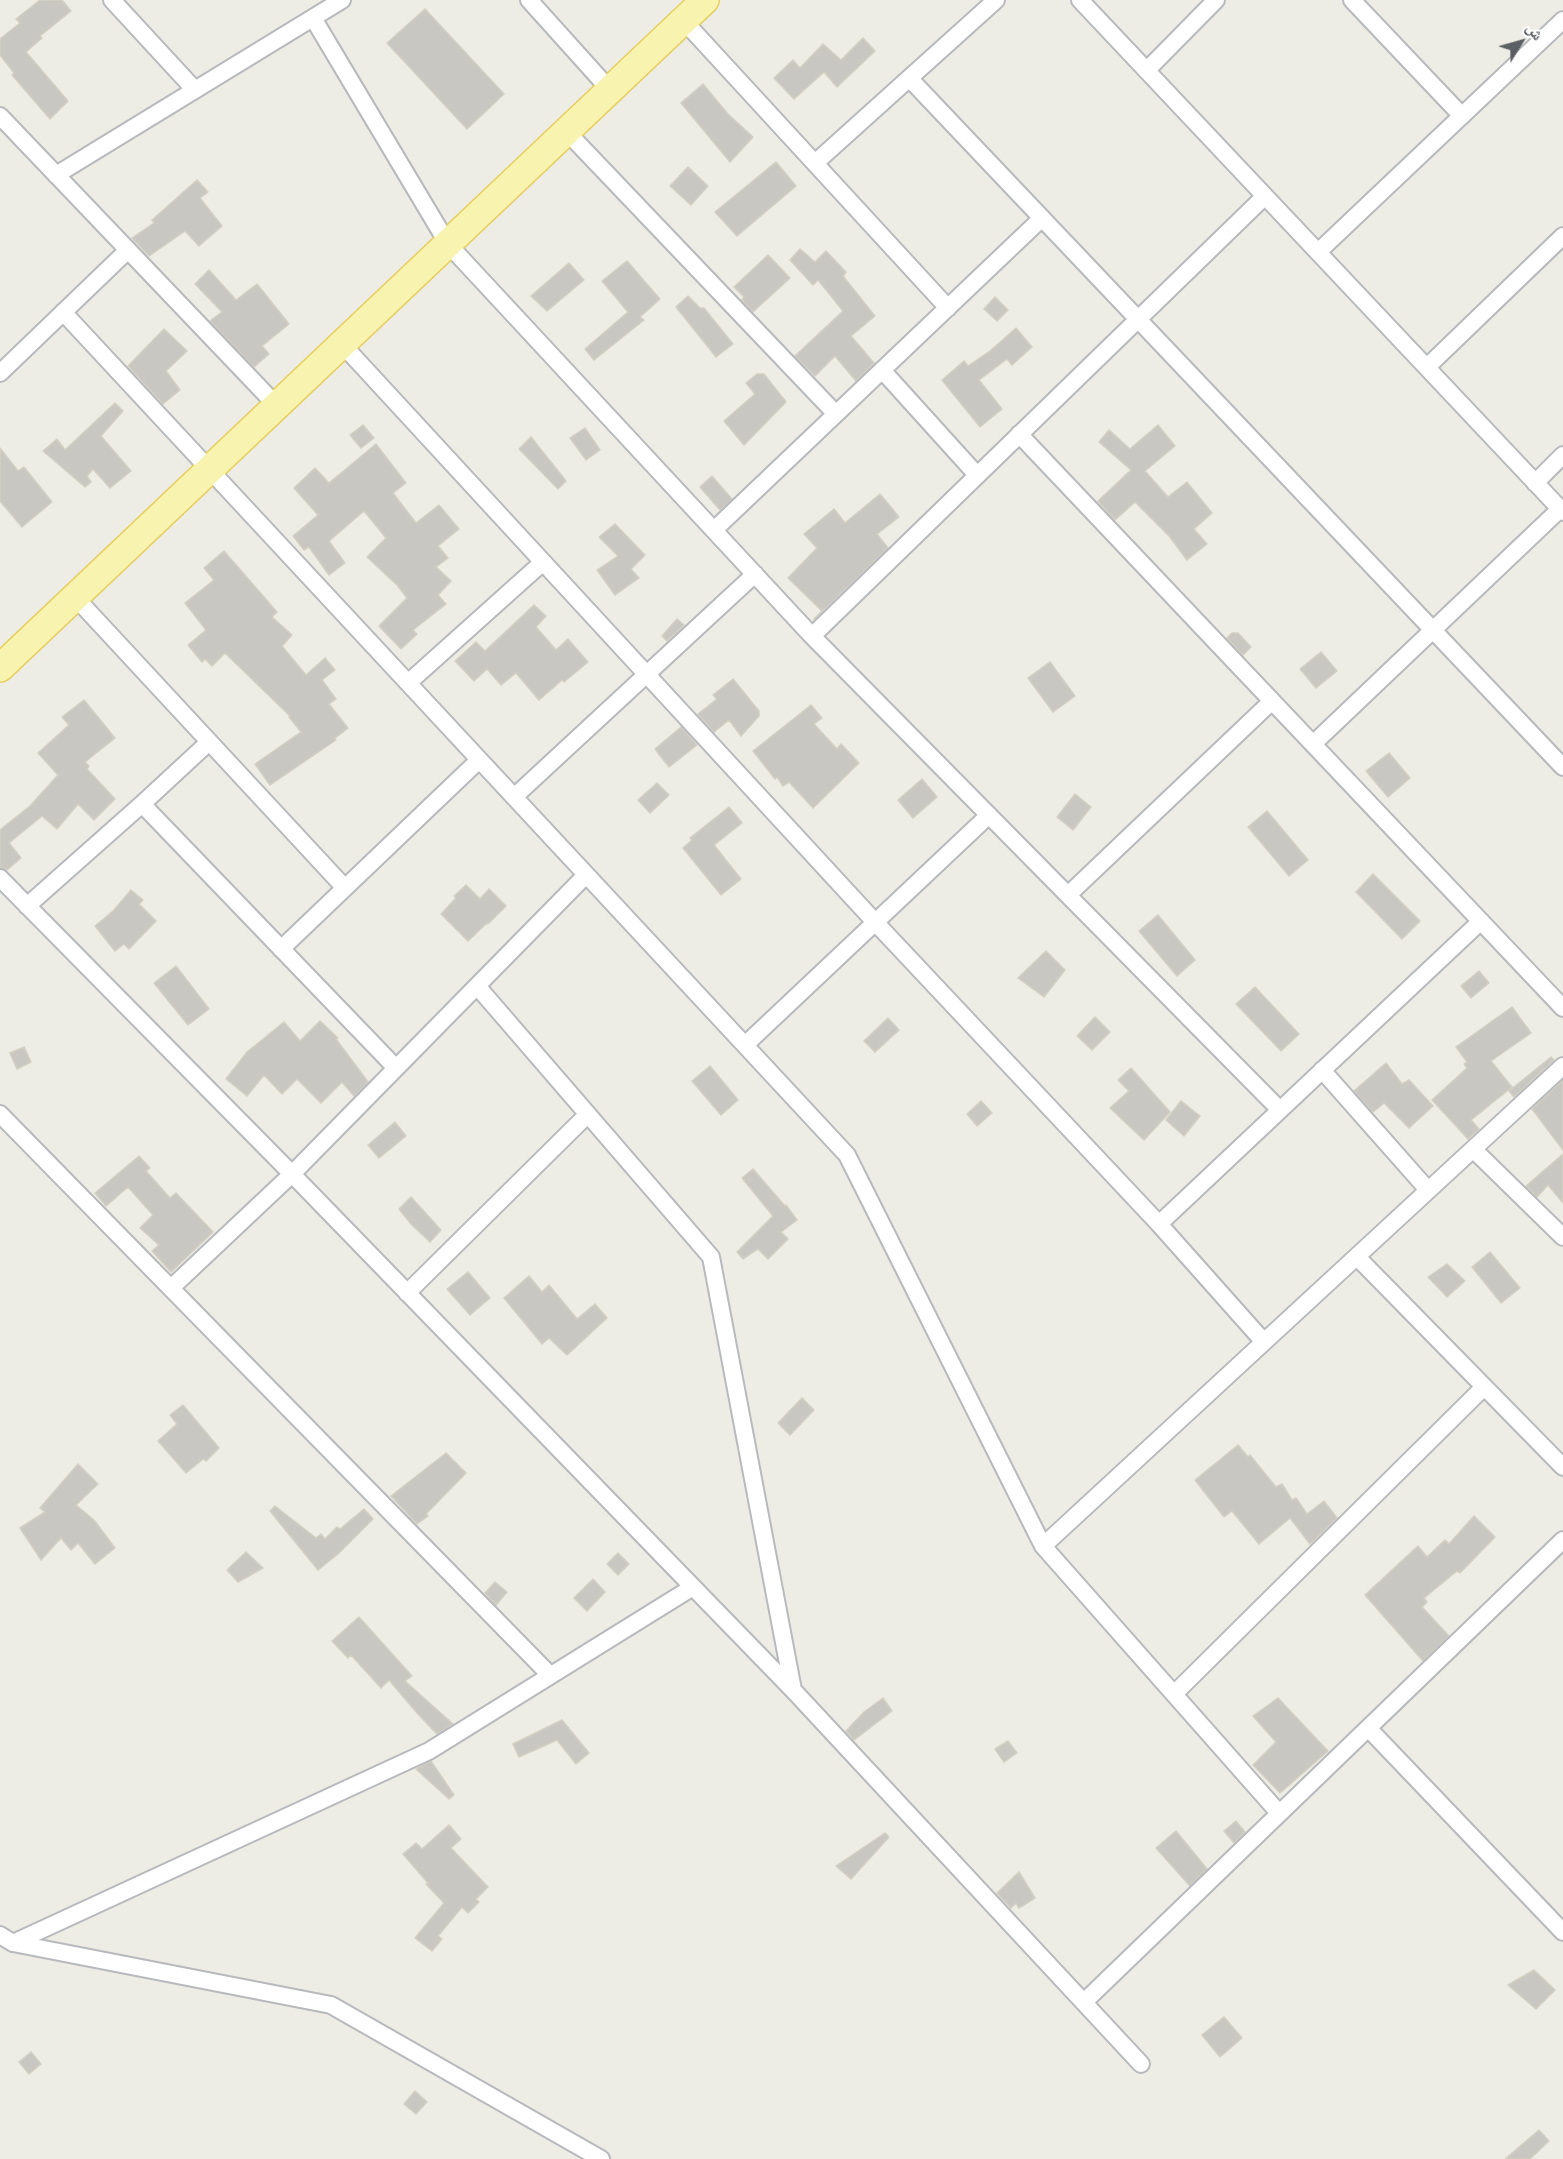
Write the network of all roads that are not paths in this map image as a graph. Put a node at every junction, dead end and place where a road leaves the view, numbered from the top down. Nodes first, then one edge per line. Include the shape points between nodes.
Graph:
1 (112, 0) edge
2 (342, 0) edge
3 (529, 0) edge
4 (705, 0) edge
5 (996, 0) edge
6 (1080, 0) edge
7 (1216, 0) edge
8 (1352, 0) edge
9 (313, 18) junction
10 (1563, 20) edge
11 (684, 21) junction
12 (1147, 70) junction
13 (909, 78) junction
14 (195, 90) junction
15 (610, 90) junction
16 (0, 116) edge
17 (1462, 116) junction
18 (567, 132) junction
19 (815, 163) junction
20 (56, 175) junction
21 (1265, 196) junction
22 (1042, 218) junction
23 (1563, 236) edge
24 (448, 244) junction
25 (128, 250) junction
26 (1318, 252) junction
27 (948, 308) junction
28 (63, 312) junction
29 (1138, 320) junction
30 (342, 344) junction
31 (1427, 367) junction
32 (882, 370) junction
33 (0, 373) edge
34 (276, 406) junction
35 (836, 414) junction
36 (1019, 434) junction
37 (1563, 455) edge
38 (210, 470) junction
39 (977, 475) junction
40 (1535, 483) junction
41 (1562, 510) edge
42 (714, 530) junction
43 (543, 562) junction
44 (754, 574) junction
45 (75, 597) junction
46 (1432, 630) junction
47 (812, 636) junction
48 (0, 668) edge
49 (647, 674) junction
50 (408, 683) junction
51 (1272, 701) junction
52 (209, 742) junction
53 (1312, 744) junction
54 (479, 760) junction
55 (1563, 767) edge
56 (514, 797) junction
57 (142, 804) junction
58 (989, 815) junction
59 (586, 875) junction
60 (0, 878) edge
61 (345, 888) junction
62 (1068, 895) junction
63 (27, 906) junction
64 (1481, 921) junction
65 (875, 922) junction
66 (281, 949) junction
67 (477, 986) junction
68 (1563, 1008) edge
69 (745, 1045) junction
70 (1563, 1066) edge
71 (396, 1068) junction
72 (1322, 1070) junction
73 (1280, 1110) junction
74 (0, 1114) edge
75 (587, 1115) junction
76 (1473, 1149) junction
77 (292, 1174) junction
78 (1428, 1190) junction
79 (1159, 1224) junction
80 (1563, 1237) edge
81 (1357, 1257) junction
82 (171, 1288) junction
83 (407, 1293) junction
84 (1264, 1342) junction
85 (1484, 1387) junction
86 (1563, 1467) edge
87 (1563, 1540) edge
88 (1043, 1546) junction
89 (693, 1587) junction
90 (550, 1676) junction
91 (793, 1690) junction
92 (1174, 1694) junction
93 (1368, 1728) junction
94 (1280, 1813) junction
95 (1563, 1932) edge
96 (7, 1939) edge
97 (1084, 2002) junction
98 (1141, 2064) dead end
99 (602, 2159) edge

1 - 14 street
2 - 9 street
3 - 15 street
4 - 11 main road
5 - 13 street
6 - 12 street
7 - 12 street
8 - 17 street
9 - 14 street
9 - 24 street
10 - 17 street
11 - 15 main road
11 - 19 street
12 - 21 street
13 - 19 street
13 - 22 street
14 - 20 street
15 - 18 main road
16 - 20 street
17 - 26 street
18 - 24 main road
18 - 35 street
19 - 27 street
20 - 25 street
21 - 26 street
21 - 29 street
22 - 27 street
22 - 29 street
23 - 31 street
24 - 30 main road
24 - 42 street
25 - 28 street
25 - 34 street
26 - 31 street
27 - 32 street
28 - 33 street
28 - 38 street
29 - 36 street
29 - 46 street
30 - 34 main road
30 - 43 street
31 - 40 street
32 - 35 street
32 - 39 street
34 - 38 main road
35 - 42 street
36 - 39 street
36 - 51 street
37 - 40 street
38 - 45 main road
38 - 50 street
39 - 47 street
40 - 41 street
41 - 46 street
42 - 44 street
43 - 49 street
43 - 50 street
44 - 47 street
44 - 49 street
45 - 48 main road
45 - 52 street
46 - 53 street
46 - 55 street
47 - 58 street
49 - 56 street
49 - 65 street
50 - 54 street
51 - 53 street
51 - 62 street
52 - 57 street
52 - 61 street
53 - 64 street
54 - 56 street
54 - 61 street
56 - 59 street
57 - 63 street
57 - 66 street
58 - 62 street
58 - 65 street
59 - 67 street
59 - 69 street
60 - 63 street
61 - 66 street
62 - 73 street
63 - 77 street
64 - 68 street
64 - 72 street
65 - 69 street
65 - 79 street
66 - 71 street
67 - 71 street
67 - 75 street
69 - 88 street via 847,1155
70 - 76 street
71 - 77 street
72 - 73 street
72 - 78 street
73 - 79 street
74 - 82 street
75 - 83 street
75 - 91 street via 711,1257
76 - 78 street
76 - 80 street
77 - 82 street
77 - 83 street
78 - 81 street
79 - 84 street
81 - 84 street
81 - 85 street
82 - 90 street
83 - 89 street
84 - 88 street
85 - 86 street
85 - 92 street
87 - 93 street
88 - 92 street
89 - 90 street
89 - 91 street
90 - 96 street via 429,1751
91 - 97 street
92 - 94 street
93 - 94 street
93 - 95 street
94 - 97 street
96 - 99 street via 331,2006
97 - 98 street

